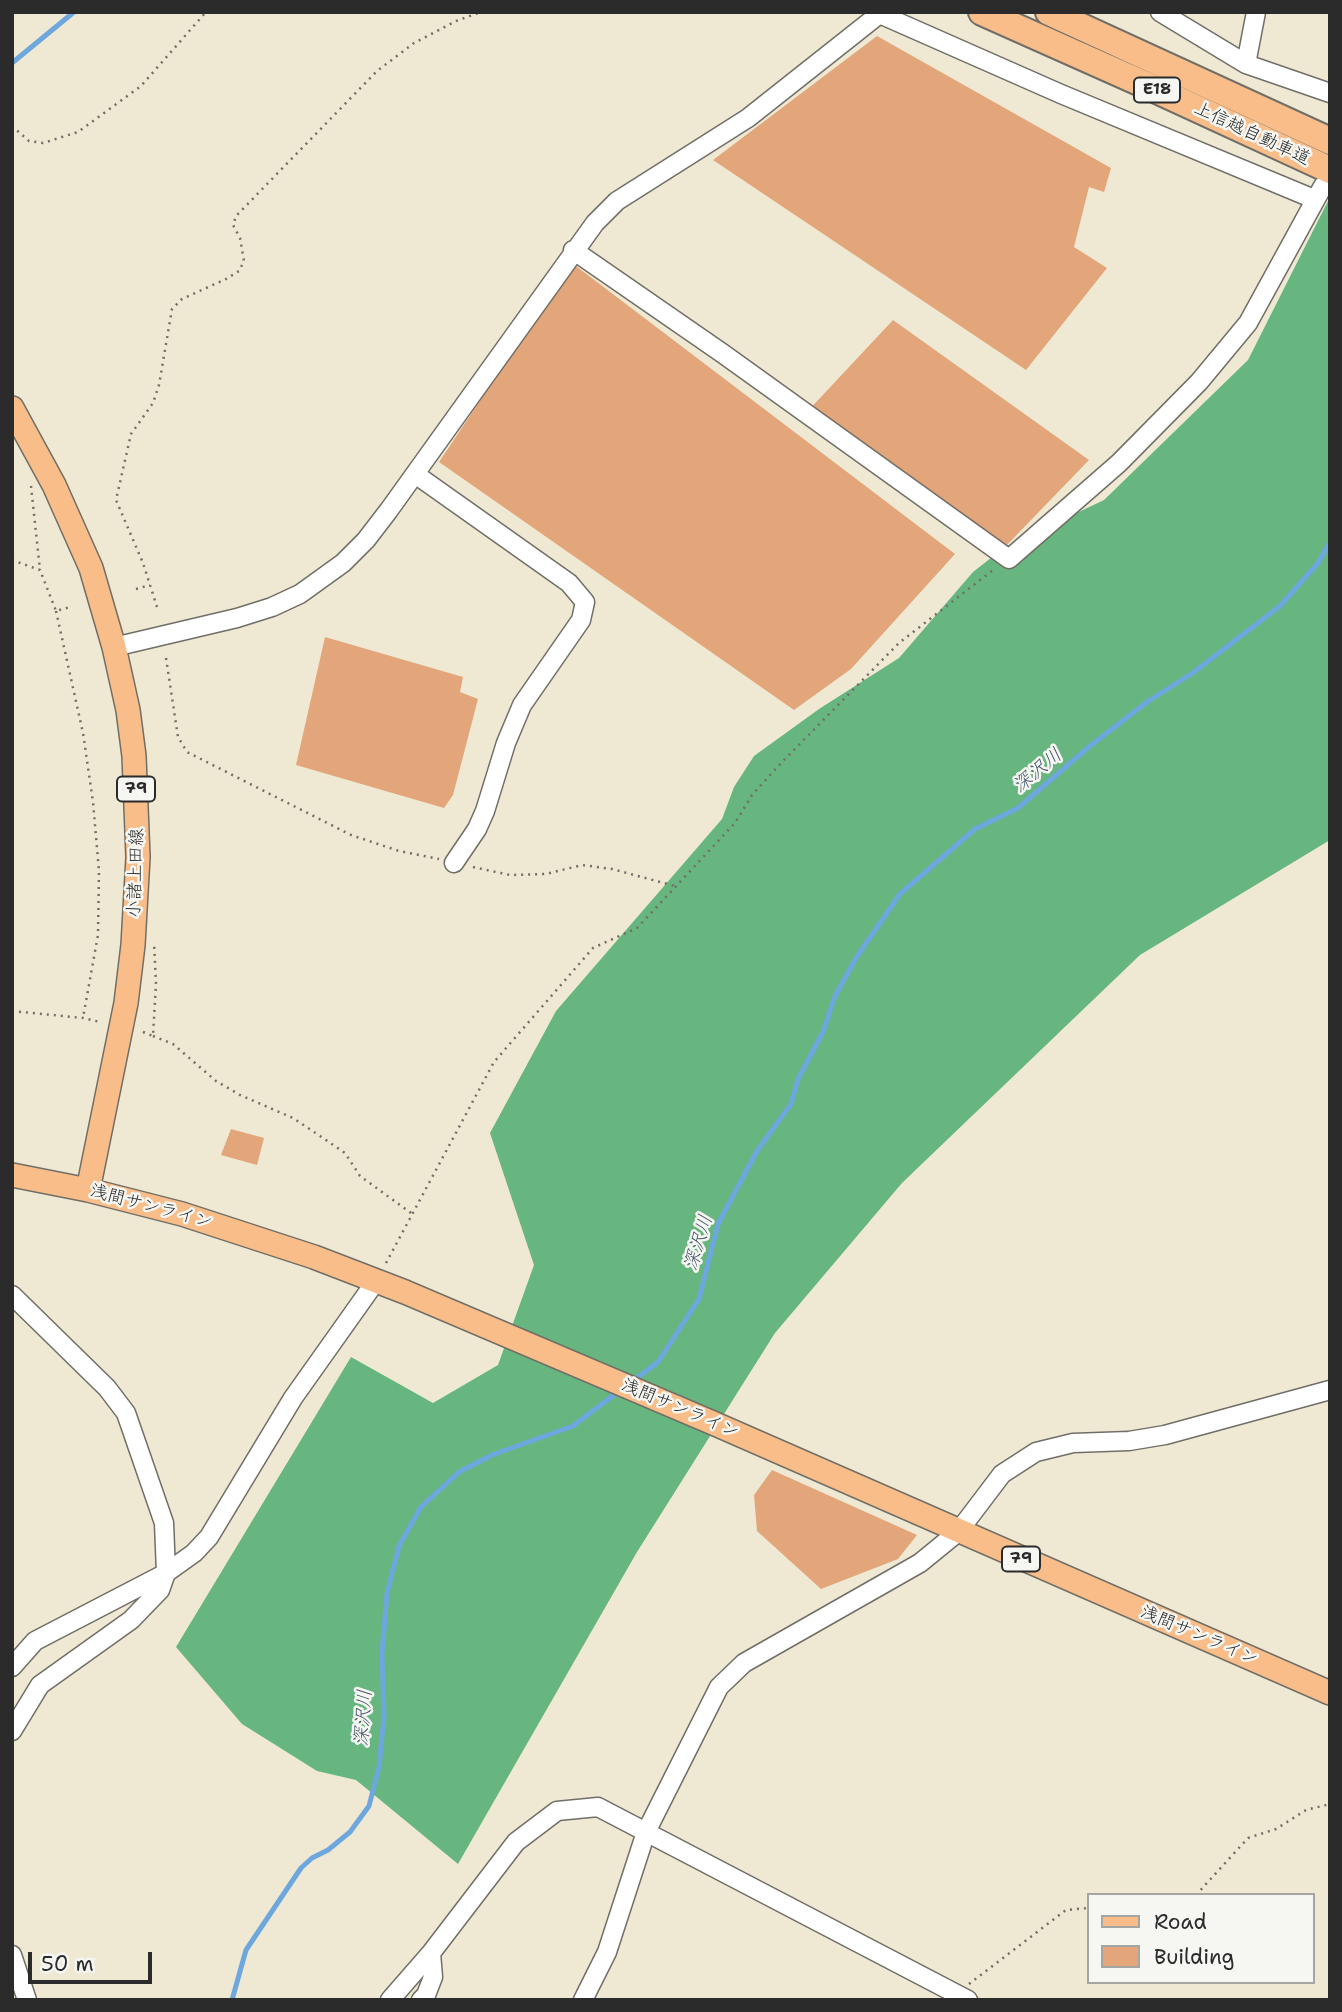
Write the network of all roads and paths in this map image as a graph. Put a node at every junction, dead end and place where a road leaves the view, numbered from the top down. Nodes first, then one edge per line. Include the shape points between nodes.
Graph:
1 (206, 12) edge
2 (481, 12) edge
3 (982, 12) edge
4 (1049, 12) edge
5 (1160, 12) edge
6 (1256, 12) edge
7 (879, 13) edge
8 (1246, 64) junction
9 (1330, 93) edge
10 (12, 126) edge
11 (1330, 141) edge
12 (1322, 185) edge
13 (573, 250) junction
14 (12, 408) edge
15 (44, 466) junction
16 (415, 474) junction
17 (1009, 559) junction
18 (12, 560) edge
19 (40, 570) junction
20 (150, 585) junction
21 (136, 589) dead end
22 (70, 607) dead end
23 (157, 607) dead end
24 (56, 611) junction
25 (114, 647) junction
26 (166, 658) dead end
27 (454, 863) junction
28 (675, 886) junction
29 (134, 933) junction
30 (12, 1012) edge
31 (83, 1017) junction
32 (100, 1022) dead end
33 (143, 1032) dead end
34 (153, 1036) junction
35 (12, 1175) edge
36 (88, 1190) junction
37 (411, 1213) junction
38 (376, 1281) junction
39 (12, 1295) edge
40 (1330, 1390) edge
41 (958, 1532) junction
42 (166, 1573) junction
43 (12, 1667) edge
44 (1330, 1693) edge
45 (12, 1731) edge
46 (1330, 1804) edge
47 (646, 1832) junction
48 (1198, 1893) edge
49 (1086, 1908) edge
50 (431, 1953) junction
51 (12, 1955) edge
52 (963, 1997) edge
53 (27, 2000) edge
54 (390, 2000) edge
55 (421, 2000) edge
56 (583, 2000) edge

1 - 10 path via 141,86 78,131 43,143 29,141
2 - 20 path via 414,43 376,71 236,216 233,225 244,261 239,271 182,299 172,309 159,385 153,403 131,434 116,500
3 - 12 highway, 上信越自動車道 / E18 via 1148,86
4 - 11 highway, 上信越自動車道 / E18
5 - 8 street
6 - 8 street
7 - 12 street via 1061,94
7 - 13 street via 748,118 617,201
8 - 9 street
12 - 17 street via 1248,323 1199,382 1119,463
13 - 16 street
13 - 17 street
14 - 15 main road, 小諸上田線 / 79
15 - 19 path via 30,472
15 - 25 main road, 小諸上田線 / 79 via 91,568
16 - 25 street via 366,540 300,594 237,618
16 - 27 street via 569,583 585,602 581,620 522,705 485,811
17 - 28 path via 899,643 782,762 752,795 735,823
18 - 19 path
19 - 24 path
20 - 21 path
20 - 23 path
22 - 24 path
24 - 31 path via 83,733 99,872 98,935
25 - 29 main road, 小諸上田線 / 79 via 134,756 138,857
26 - 27 path via 178,737 187,752 351,835
27 - 28 path via 510,874 546,874 582,865
28 - 37 path via 637,928 593,948 495,1062
29 - 34 path via 154,938
29 - 36 main road, 小諸上田線 / 79 via 126,1003
30 - 31 path
31 - 32 path
33 - 34 path
34 - 37 path via 173,1044 216,1081 293,1118 328,1141 345,1153 360,1176
35 - 36 main road, 浅間サンライン
36 - 38 main road, 浅間サンライン / 79 via 256,1236
37 - 38 path
38 - 41 main road, 浅間サンライン / 79
38 - 42 street via 293,1398 209,1537
39 - 42 street via 107,1388 126,1413 164,1523
40 - 41 street via 1165,1435 1073,1443 1036,1452 1002,1474
41 - 44 main road, 浅間サンライン / 79
41 - 47 street via 920,1563 744,1663 719,1686
42 - 43 street via 34,1641
42 - 45 street via 160,1590 131,1619 40,1685
46 - 48 path via 1306,1810 1276,1829 1248,1838
47 - 50 street via 598,1807 557,1811 516,1842
47 - 52 street
47 - 56 street via 607,1952
49 - 52 path via 1066,1910 985,1970
50 - 54 street
50 - 55 street via 433,1977
51 - 53 street

